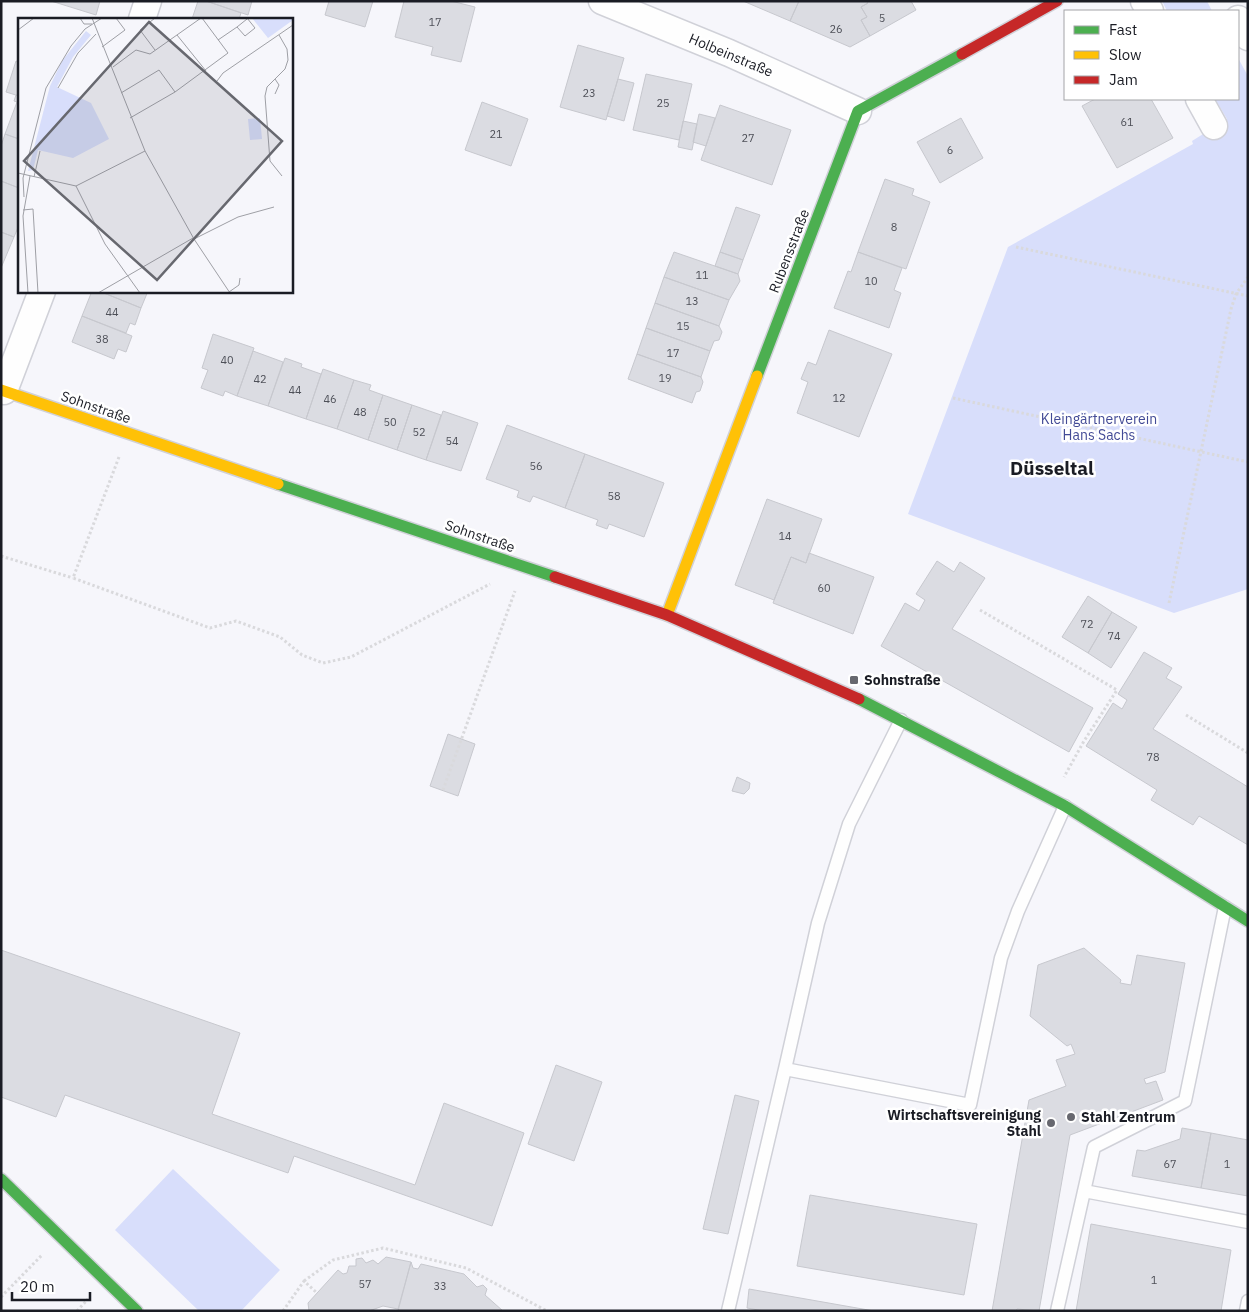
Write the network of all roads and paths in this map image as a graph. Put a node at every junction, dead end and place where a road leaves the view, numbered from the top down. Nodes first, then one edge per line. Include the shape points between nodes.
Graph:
1 (148, 1) edge
2 (602, 1) edge
3 (1057, 1) edge
4 (142, 18) edge
5 (1239, 21) edge
6 (1248, 37) edge
7 (1200, 100) edge
8 (858, 111) junction
9 (1214, 126) dead end
10 (1016, 247) dead end
11 (1248, 278) edge
12 (42, 292) edge
13 (1236, 294) junction
14 (1248, 296) edge
15 (3, 391) edge
16 (953, 398) dead end
17 (128, 433) junction
18 (1202, 452) junction
19 (1248, 462) edge
20 (1, 556) edge
21 (524, 566) junction
22 (73, 578) junction
23 (1169, 604) dead end
24 (980, 610) dead end
25 (667, 615) junction
26 (1186, 715) dead end
27 (901, 720) junction
28 (1248, 753) edge
29 (443, 790) dead end
30 (1052, 800) junction
31 (1065, 806) junction
32 (1225, 907) junction
33 (1248, 921) edge
34 (785, 1069) junction
35 (1, 1179) edge
36 (1084, 1191) junction
37 (1248, 1222) edge
38 (60, 1236) junction
39 (304, 1281) junction
40 (317, 1293) dead end
41 (1, 1297) edge
42 (1248, 1301) edge
43 (137, 1311) edge
44 (283, 1311) edge
45 (547, 1311) edge
46 (728, 1311) edge
47 (1057, 1311) edge
48 (1246, 1311) edge

1 - 4 street
2 - 8 street, Holbeinstraße
3 - 8 street
5 - 6 street
7 - 9 street
8 - 25 street, Rubensstraße
10 - 13 path
11 - 13 path
12 - 15 street
13 - 14 path
13 - 18 path
15 - 17 street, Sohnstraße
16 - 18 path
17 - 21 street, Sohnstraße
17 - 22 path
18 - 19 path
18 - 23 path
20 - 22 path
21 - 22 path via 351,657 323,663 302,656 280,637 236,621 210,628
21 - 25 street, Sohnstraße
21 - 29 path
24 - 30 path via 1117,690
25 - 27 street, Sohnstraße
26 - 28 path
27 - 30 street, Sohnstraße
27 - 34 lane via 849,824 818,923
30 - 31 street, Sohnstraße
31 - 32 street, Sohnstraße
31 - 34 lane via 1018,911 1001,958 970,1105
32 - 33 street, Sohnstraße
32 - 36 lane via 1185,1101 1094,1147
34 - 46 lane
35 - 38 street
36 - 37 lane
36 - 47 lane
38 - 41 path
38 - 43 street
39 - 40 path
39 - 44 path
39 - 45 path via 333,1260 383,1248 466,1268
42 - 48 lane

